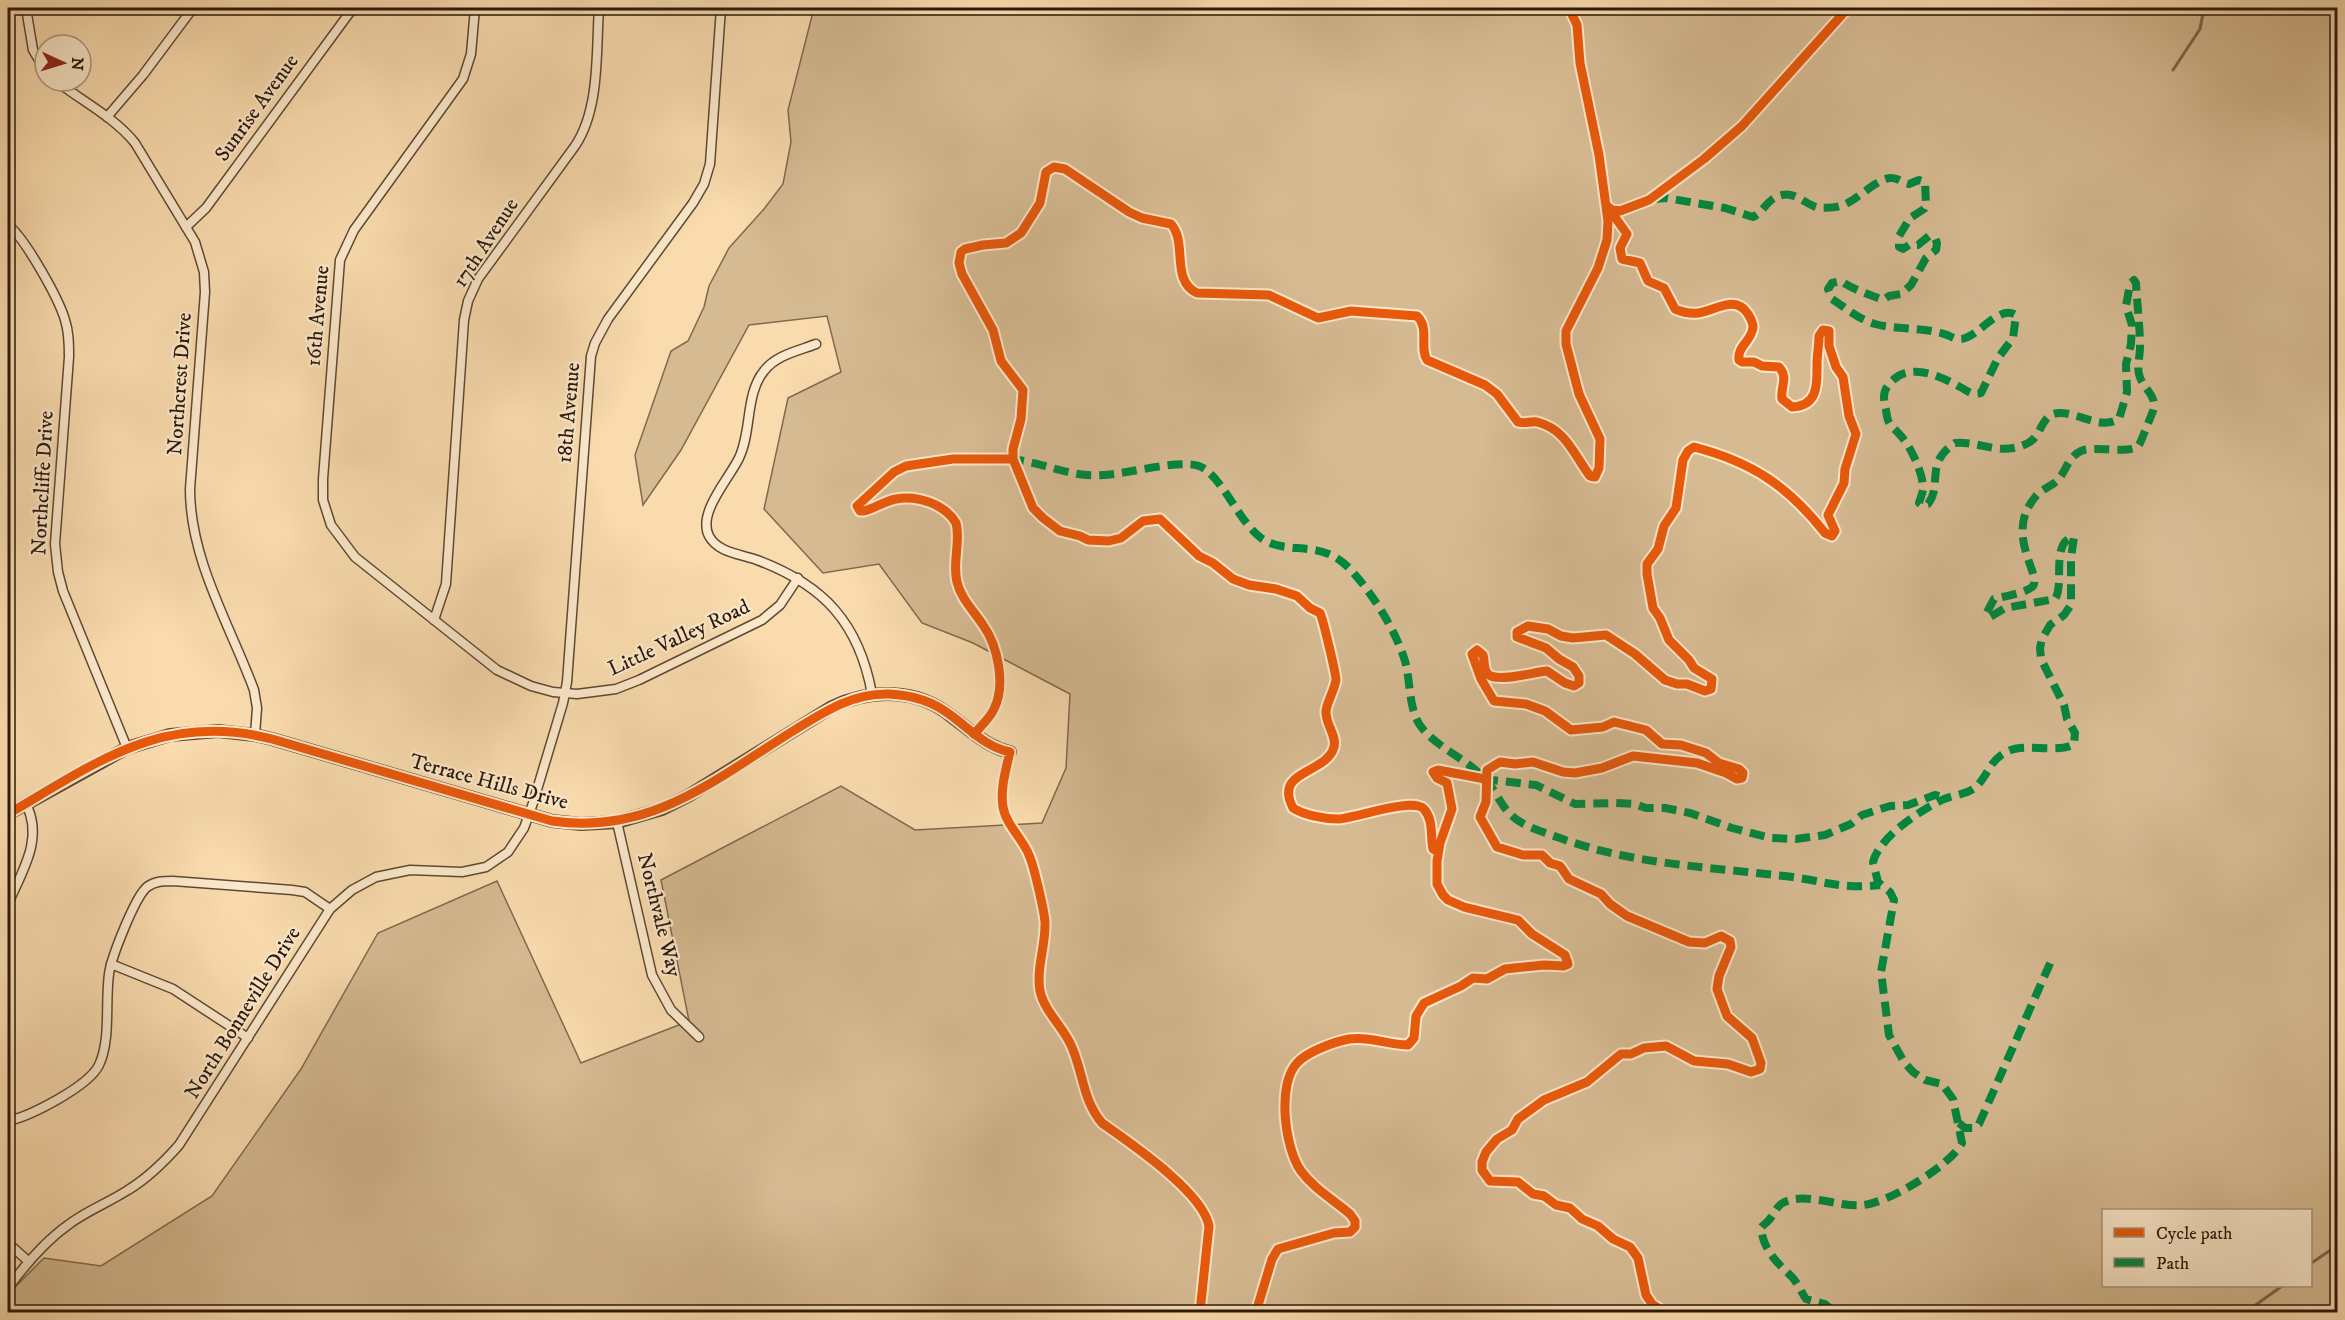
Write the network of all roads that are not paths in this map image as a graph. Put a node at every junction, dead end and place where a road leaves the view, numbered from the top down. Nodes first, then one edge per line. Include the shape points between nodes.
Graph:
1 (26, 8) edge
2 (193, 8) edge
3 (354, 8) edge
4 (476, 8) edge
5 (599, 8) edge
6 (721, 8) edge
7 (33, 50) edge
8 (73, 93) edge
9 (107, 117) junction
10 (8, 225) edge
11 (186, 227) junction
12 (816, 344) dead end
13 (798, 578) junction
14 (434, 620) junction
15 (565, 693) junction
16 (872, 694) junction
17 (255, 735) junction
18 (127, 748) junction
19 (1010, 752) dead end
20 (26, 804) junction
21 (8, 814) edge
22 (529, 816) junction
23 (618, 822) junction
24 (8, 904) edge
25 (330, 909) junction
26 (111, 964) junction
27 (699, 1037) dead end
28 (248, 1038) junction
29 (8, 1121) edge
30 (8, 1242) edge
31 (28, 1261) junction
32 (8, 1288) edge

1 - 7 street
2 - 9 street
3 - 11 street, Sunrise Avenue via 206,208
4 - 14 street, 16th Avenue via 471,54 463,79 354,230 340,260 323,468 323,500 339,538 355,557
5 - 14 street, 17th Avenue via 587,125 478,279 468,301 446,584
6 - 15 street, 18th Avenue via 710,164 704,184 608,320 591,356
8 - 9 street, Northcrest Drive
9 - 11 street, Northcrest Drive via 135,143
10 - 18 street, Northcliffe Drive via 19,236 56,297 67,327 69,357 56,563 66,600
11 - 17 street, Northcrest Drive via 199,252 205,281 190,489 192,519 201,556 254,690
12 - 13 street via 778,358 760,375 742,449 706,522 709,536 718,546
13 - 15 street, Little Valley Road via 780,605 755,624 628,685 601,692
13 - 16 street via 823,596 844,622 863,658
14 - 15 street, Little Valley Road via 507,675 539,689
15 - 22 street, 18th Avenue
16 - 19 street, Terrace Hills Drive via 901,695 927,702 996,749
16 - 23 street, Terrace Hills Drive via 832,707 675,803
17 - 18 street, Terrace Hills Drive via 186,732
17 - 22 street, Terrace Hills Drive
18 - 20 street, Terrace Hills Drive
20 - 21 street, Terrace Hills Drive
20 - 24 street via 34,823 32,844
22 - 23 street, Terrace Hills Drive via 581,824
22 - 25 street, North Bonneville Drive via 508,852 486,867 462,872 425,869 390,874 352,890
23 - 27 street, Northvale Way via 652,975 671,1010
25 - 26 street via 299,891 160,881 147,887 137,899
25 - 28 street, North Bonneville Drive
26 - 28 street via 173,989
26 - 29 street via 104,1048 96,1070 76,1089
28 - 31 street, North Bonneville Drive via 189,1132 166,1160 128,1190 69,1224
30 - 31 street
31 - 32 street, North Bonneville Drive

